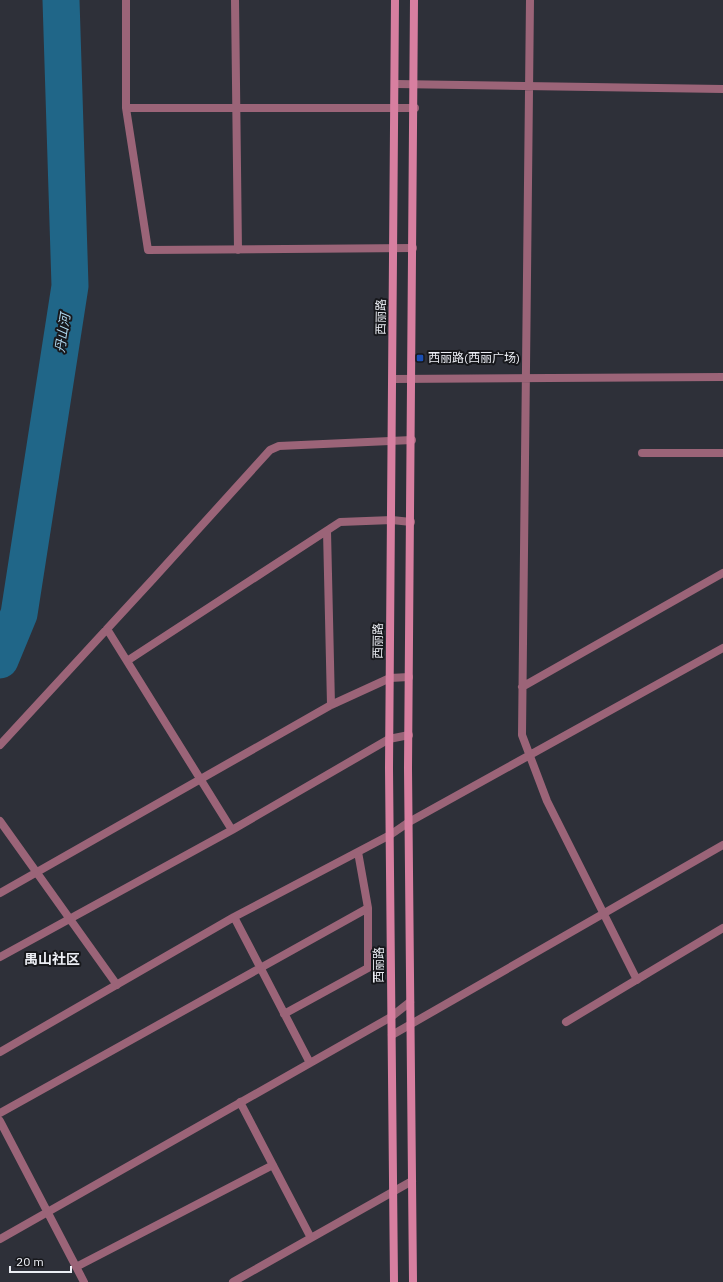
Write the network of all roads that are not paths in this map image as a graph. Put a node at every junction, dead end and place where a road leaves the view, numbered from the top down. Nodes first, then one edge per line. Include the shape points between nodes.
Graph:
1 (126, 0) edge
2 (235, 0) edge
3 (395, 0) edge
4 (414, 0) edge
5 (530, 0) edge
6 (396, 84) junction
7 (415, 84) junction
8 (529, 86) junction
9 (723, 88) edge
10 (126, 108) junction
11 (236, 108) junction
12 (396, 108) junction
13 (415, 108) junction
14 (394, 248) junction
15 (413, 248) junction
16 (238, 250) junction
17 (723, 377) edge
18 (412, 378) junction
19 (525, 378) junction
20 (393, 379) junction
21 (412, 440) junction
22 (392, 441) junction
23 (642, 453) dead end
24 (723, 453) edge
25 (392, 520) junction
26 (411, 522) junction
27 (327, 531) junction
28 (723, 573) edge
29 (107, 629) junction
30 (723, 648) edge
31 (127, 661) junction
32 (409, 677) junction
33 (390, 678) junction
34 (522, 687) junction
35 (331, 705) junction
36 (409, 736) junction
37 (390, 739) junction
38 (0, 744) edge
39 (529, 756) junction
40 (201, 779) junction
41 (0, 821) edge
42 (409, 822) junction
43 (232, 830) junction
44 (390, 835) junction
45 (723, 845) edge
46 (358, 852) junction
47 (36, 872) junction
48 (0, 893) edge
49 (368, 908) junction
50 (603, 913) junction
51 (234, 917) junction
52 (70, 918) junction
53 (723, 928) edge
54 (0, 957) edge
55 (261, 969) junction
56 (637, 980) junction
57 (117, 984) junction
58 (410, 1002) junction
59 (284, 1014) junction
60 (391, 1017) junction
61 (566, 1022) dead end
62 (410, 1023) junction
63 (392, 1034) junction
64 (0, 1052) edge
65 (310, 1063) junction
66 (240, 1102) junction
67 (0, 1113) edge
68 (0, 1121) edge
69 (273, 1165) junction
70 (412, 1181) junction
71 (393, 1192) junction
72 (48, 1212) junction
73 (311, 1238) junction
74 (0, 1239) edge
75 (76, 1267) junction
76 (84, 1282) edge
77 (233, 1282) edge
78 (394, 1282) edge
79 (413, 1282) edge

1 - 10 street
2 - 11 street
3 - 6 main road, 西丽路
4 - 7 main road
5 - 8 street
6 - 7 street
6 - 12 main road, 西丽路
7 - 8 street
7 - 13 main road
8 - 9 street
8 - 19 street
10 - 11 street
10 - 16 street via 148,250
11 - 12 street
11 - 16 street
12 - 13 street
12 - 14 main road, 西丽路
13 - 15 main road
14 - 15 street
14 - 16 street
14 - 20 main road, 西丽路
15 - 18 main road
17 - 19 street
18 - 19 street
18 - 20 street
18 - 21 main road
19 - 34 street
20 - 22 main road, 西丽路
21 - 22 street
21 - 26 main road
22 - 25 main road, 西丽路
22 - 29 street via 279,446 270,450
23 - 24 street
25 - 26 street
25 - 27 street via 340,522
25 - 33 main road, 西丽路
26 - 32 main road
27 - 31 street
27 - 35 street
28 - 34 street
29 - 31 street
29 - 38 street
30 - 39 street
31 - 40 street
32 - 33 street
32 - 36 main road
33 - 35 street
33 - 37 main road, 西丽路
34 - 39 street via 522,735
35 - 40 street
36 - 37 street
36 - 42 main road
37 - 43 street
37 - 44 main road, 西丽路
39 - 42 street
39 - 50 street via 547,801
40 - 43 street
40 - 47 street
41 - 47 street
42 - 44 street
42 - 58 main road
43 - 52 street
44 - 46 street
44 - 60 main road, 西丽路
45 - 50 street
46 - 49 street
46 - 51 street
47 - 48 street
47 - 52 street
49 - 55 street
49 - 59 street via 368,968
50 - 56 street
50 - 62 street
51 - 55 street
51 - 57 street
52 - 54 street
52 - 57 street
53 - 56 street
55 - 59 street
55 - 67 street
56 - 61 street
57 - 64 street
58 - 60 street
58 - 62 main road
59 - 65 street
60 - 63 main road, 西丽路
60 - 65 street
62 - 63 street
62 - 70 main road
63 - 71 main road, 西丽路
65 - 66 street
66 - 69 street
66 - 72 street
68 - 72 street
69 - 73 street
69 - 75 street
70 - 71 street
70 - 79 main road
71 - 73 street
71 - 78 main road, 西丽路
72 - 74 street
72 - 75 street
73 - 77 street
75 - 76 street

